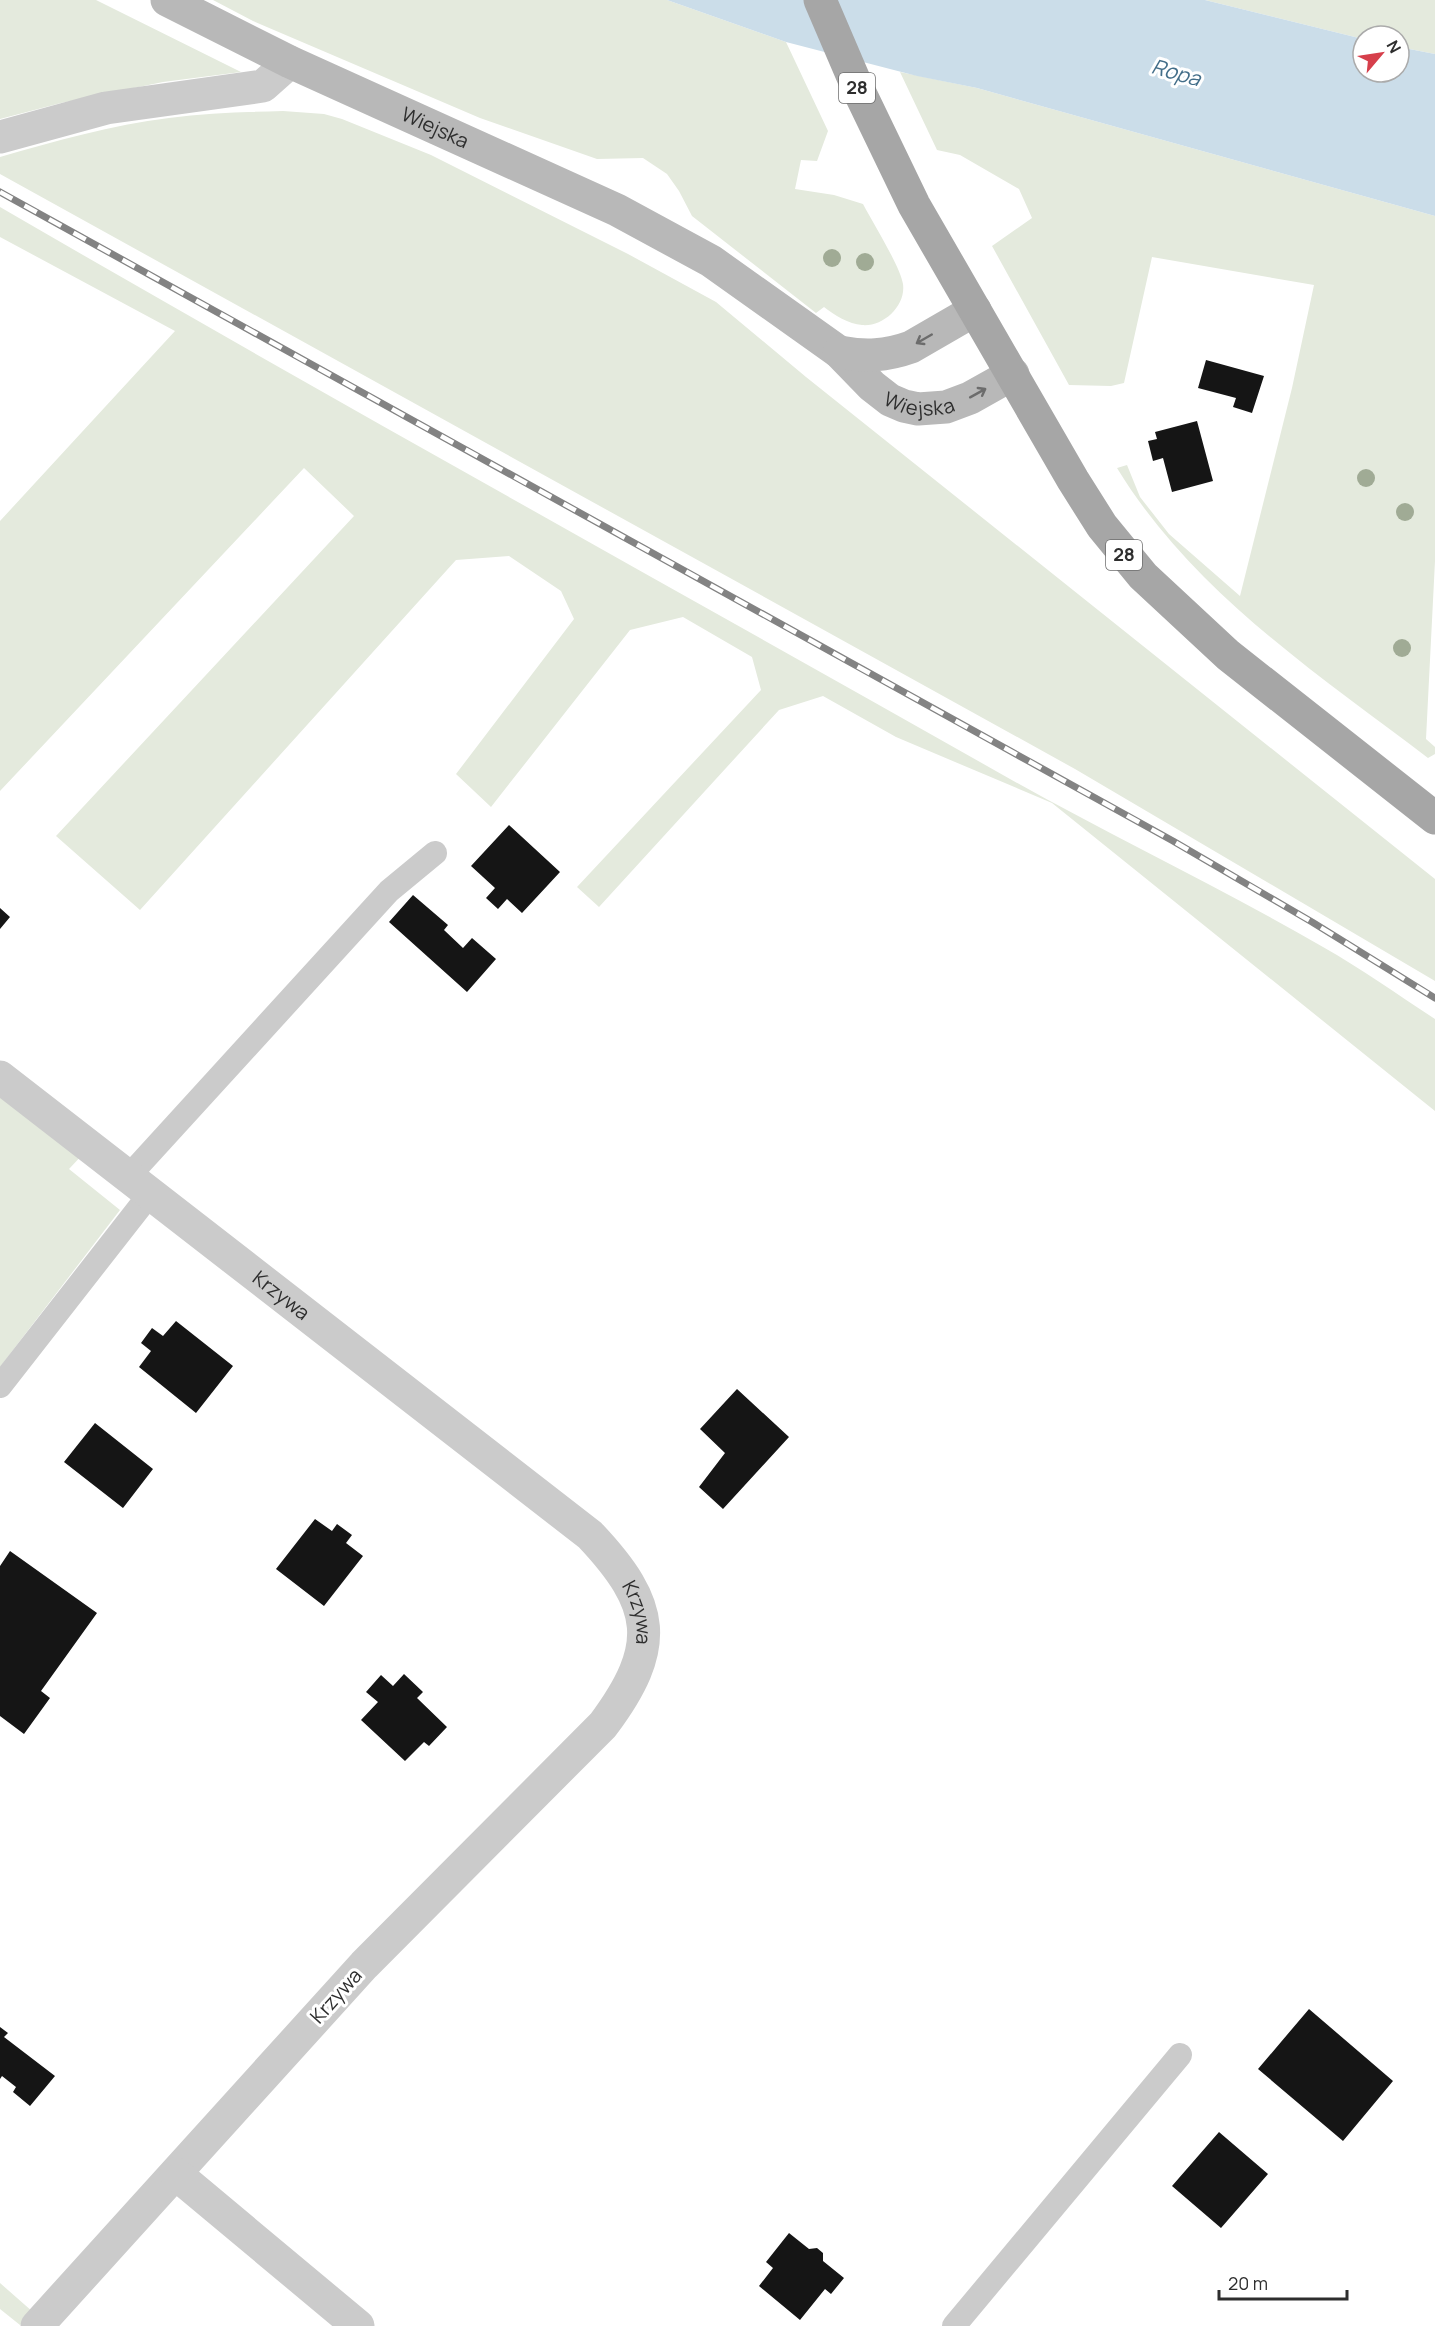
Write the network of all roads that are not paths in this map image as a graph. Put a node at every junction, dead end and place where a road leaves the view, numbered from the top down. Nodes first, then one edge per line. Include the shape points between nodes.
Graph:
1 (167, 0) edge
2 (820, 0) edge
3 (290, 63) junction
4 (0, 137) edge
5 (975, 310) junction
6 (839, 352) junction
7 (1012, 374) junction
8 (1435, 818) edge
9 (435, 853) dead end
10 (0, 1077) edge
11 (139, 1185) junction
12 (0, 1386) edge
13 (1180, 2055) dead end
14 (176, 2174) junction
15 (37, 2326) edge
16 (358, 2326) edge
17 (954, 2326) edge

1 - 3 street, Wiejska
2 - 5 main road, 28 via 914,205
3 - 4 street via 263,86 106,108
3 - 6 street, Wiejska via 655,230 711,261
5 -> 6 street, Wiejska via 899,351 872,356
5 - 7 main road, 28
6 -> 7 street, Wiejska via 890,400 918,409 957,404
7 - 8 main road, 28 via 1072,480 1102,526 1143,576 1228,655
9 - 11 lane via 389,891
10 - 11 street, Krzywa
11 - 12 lane
11 - 14 street, Krzywa via 590,1534 635,1592 644,1629 631,1682 603,1725 364,1965
13 - 17 lane
14 - 15 street, Krzywa
14 - 16 street

